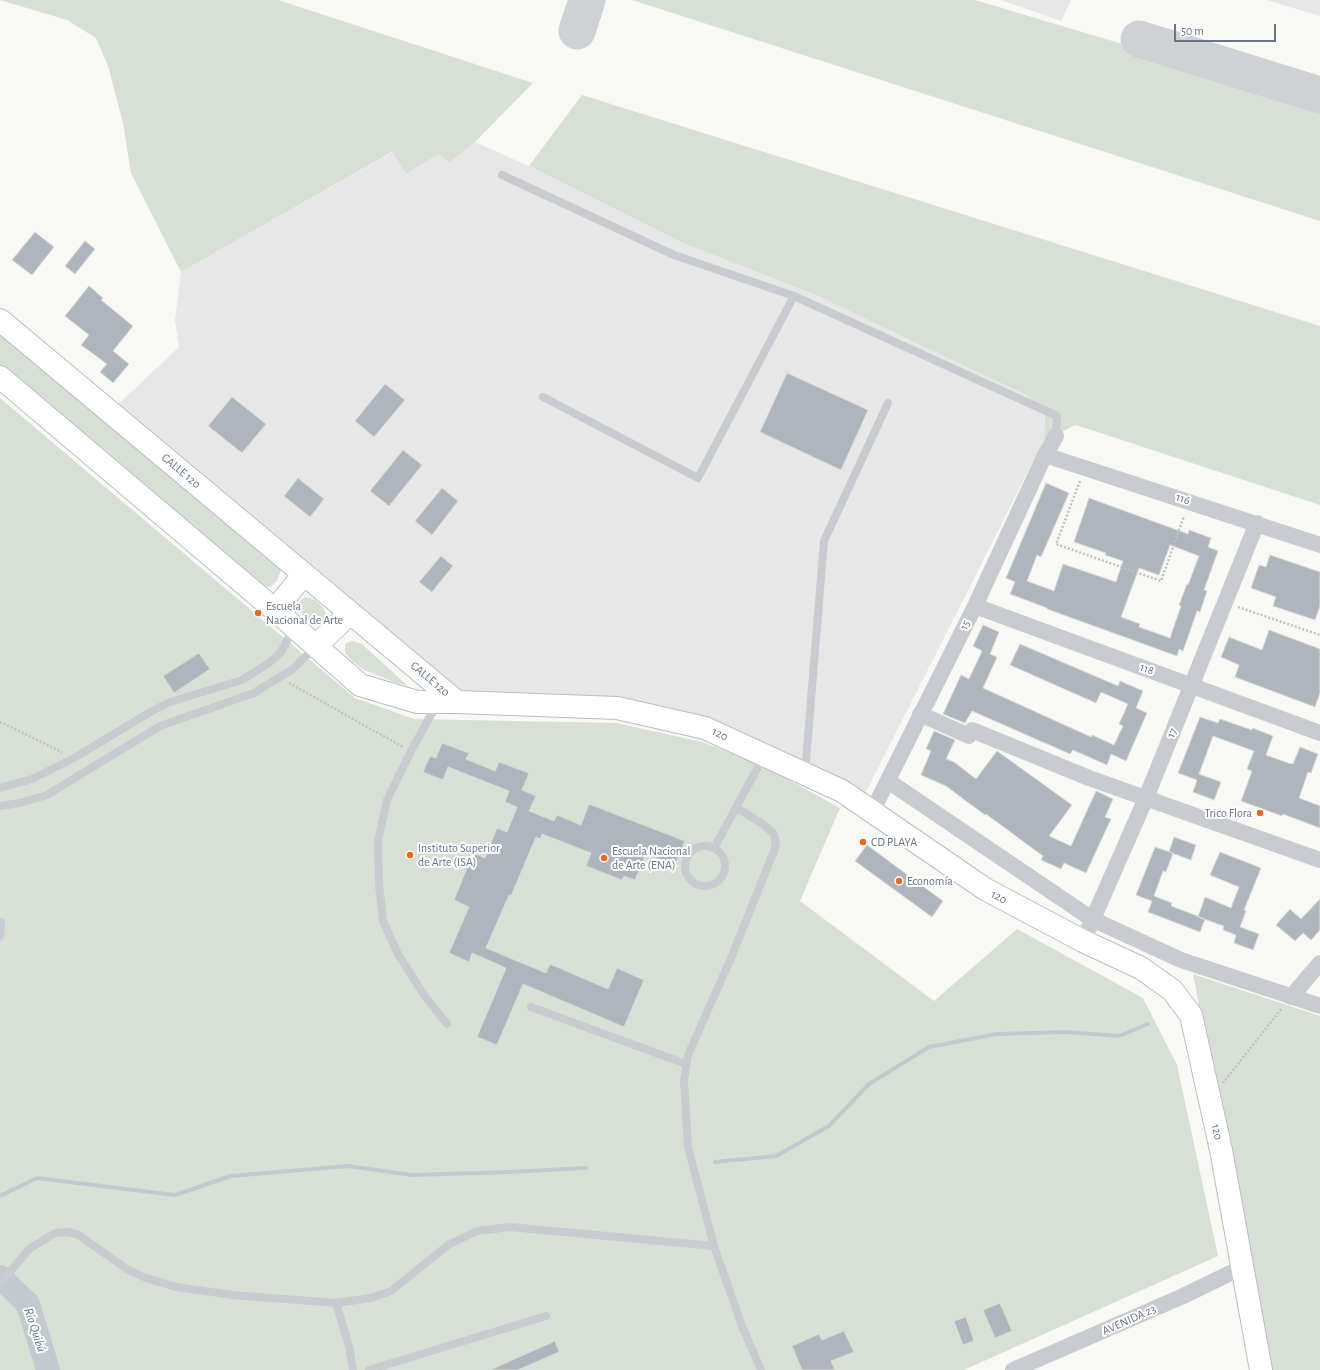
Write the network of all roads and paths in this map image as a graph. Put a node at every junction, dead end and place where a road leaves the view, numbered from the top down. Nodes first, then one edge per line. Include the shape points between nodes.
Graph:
1 (502, 175) dead end
2 (794, 296) junction
3 (0, 320) edge
4 (0, 377) edge
5 (543, 398) dead end
6 (888, 404) dead end
7 (1056, 436) joint
8 (1045, 454) junction
9 (1085, 468) junction
10 (1189, 501) junction
11 (1257, 523) junction
12 (1320, 545) edge
13 (304, 574) junction
14 (1224, 603) junction
15 (975, 606) junction
16 (275, 610) junction
17 (350, 613) junction
18 (295, 627) junction
19 (1320, 635) edge
20 (316, 646) junction
21 (280, 678) junction
22 (1191, 685) junction
23 (448, 702) junction
24 (920, 714) junction
25 (0, 722) edge
26 (1320, 733) edge
27 (411, 751) junction
28 (765, 755) junction
29 (74, 758) junction
30 (804, 774) junction
31 (888, 781) junction
32 (0, 788) edge
33 (1146, 798) junction
34 (0, 806) edge
35 (737, 808) junction
36 (872, 812) junction
37 (714, 848) junction
38 (1320, 860) edge
39 (1092, 919) junction
40 (1, 922) dead end
41 (0, 936) edge
42 (1083, 940) junction
43 (1320, 963) edge
44 (1292, 997) junction
45 (1320, 1006) edge
46 (531, 1007) dead end
47 (447, 1024) dead end
48 (686, 1064) junction
49 (1210, 1100) junction
50 (714, 1246) junction
51 (1243, 1267) junction
52 (0, 1284) edge
53 (336, 1303) junction
54 (546, 1316) dead end
55 (353, 1370) edge
56 (370, 1370) edge
57 (761, 1370) edge
58 (1014, 1370) edge
59 (1261, 1370) edge

1 - 2 lane via 674,255
2 - 5 lane via 698,478
2 - 7 lane via 1057,416
3 - 13 main road, CALLE 120
4 - 16 main road, CALLE 120
6 - 30 lane via 824,541
7 - 8 street, 15
8 - 9 street, 116
8 - 15 street, 15
9 - 10 street, 116
9 - 10 path via 1056,544 1160,581
10 - 11 street, 116
11 - 12 street, 116
11 - 14 street, 17
13 - 16 main road
13 - 17 main road, CALLE 120
14 - 19 path
14 - 22 street, 17
15 - 22 street, 118
15 - 24 street, 15
16 - 18 main road, CALLE 120
17 - 20 main road
17 - 23 main road, CALLE 120
18 - 20 main road, CALLE 120
18 - 29 lane via 281,652 242,680 170,702
20 - 21 lane
20 - 23 main road, CALLE 120 via 360,685 416,702
21 - 27 path
21 - 34 lane via 254,694 160,726 47,795
22 - 26 street, 118
22 - 33 street, 17
23 - 27 lane
23 - 28 main road, 120 via 617,708 705,728
24 - 31 street, 15
24 - 33 street via 969,736 972,730
25 - 29 path
27 - 47 lane via 387,800 378,842 383,921 398,954 424,995
28 - 30 main road, 120
28 - 35 lane
29 - 32 lane via 32,779
30 - 36 main road, 120 via 842,791
31 - 36 street, 15
31 - 39 street
33 - 38 street
33 - 39 street, 17
35 - 37 lane
35 - 48 lane via 774,834 776,846
36 - 42 main road, 120 via 985,889
37 - 37 lane via 696,848 688,858 688,876 697,884 711,885 717,882 725,871 723,858
39 - 42 street, 17
39 - 44 street via 1181,960
40 - 41 lane
42 - 49 main road, 120 via 1141,968 1172,990 1191,1015
43 - 44 street
44 - 45 street
44 - 49 path
46 - 48 lane
48 - 50 lane via 684,1081 688,1147
49 - 51 main road, 120
50 - 53 lane via 510,1227 477,1231 448,1245 391,1292
50 - 57 lane via 742,1326
51 - 58 street, AVENIDA 23
51 - 59 main road, 120
52 - 53 lane via 29,1249 55,1233 67,1232 77,1234 127,1269 176,1287 232,1295
53 - 55 lane via 349,1346
54 - 56 lane

